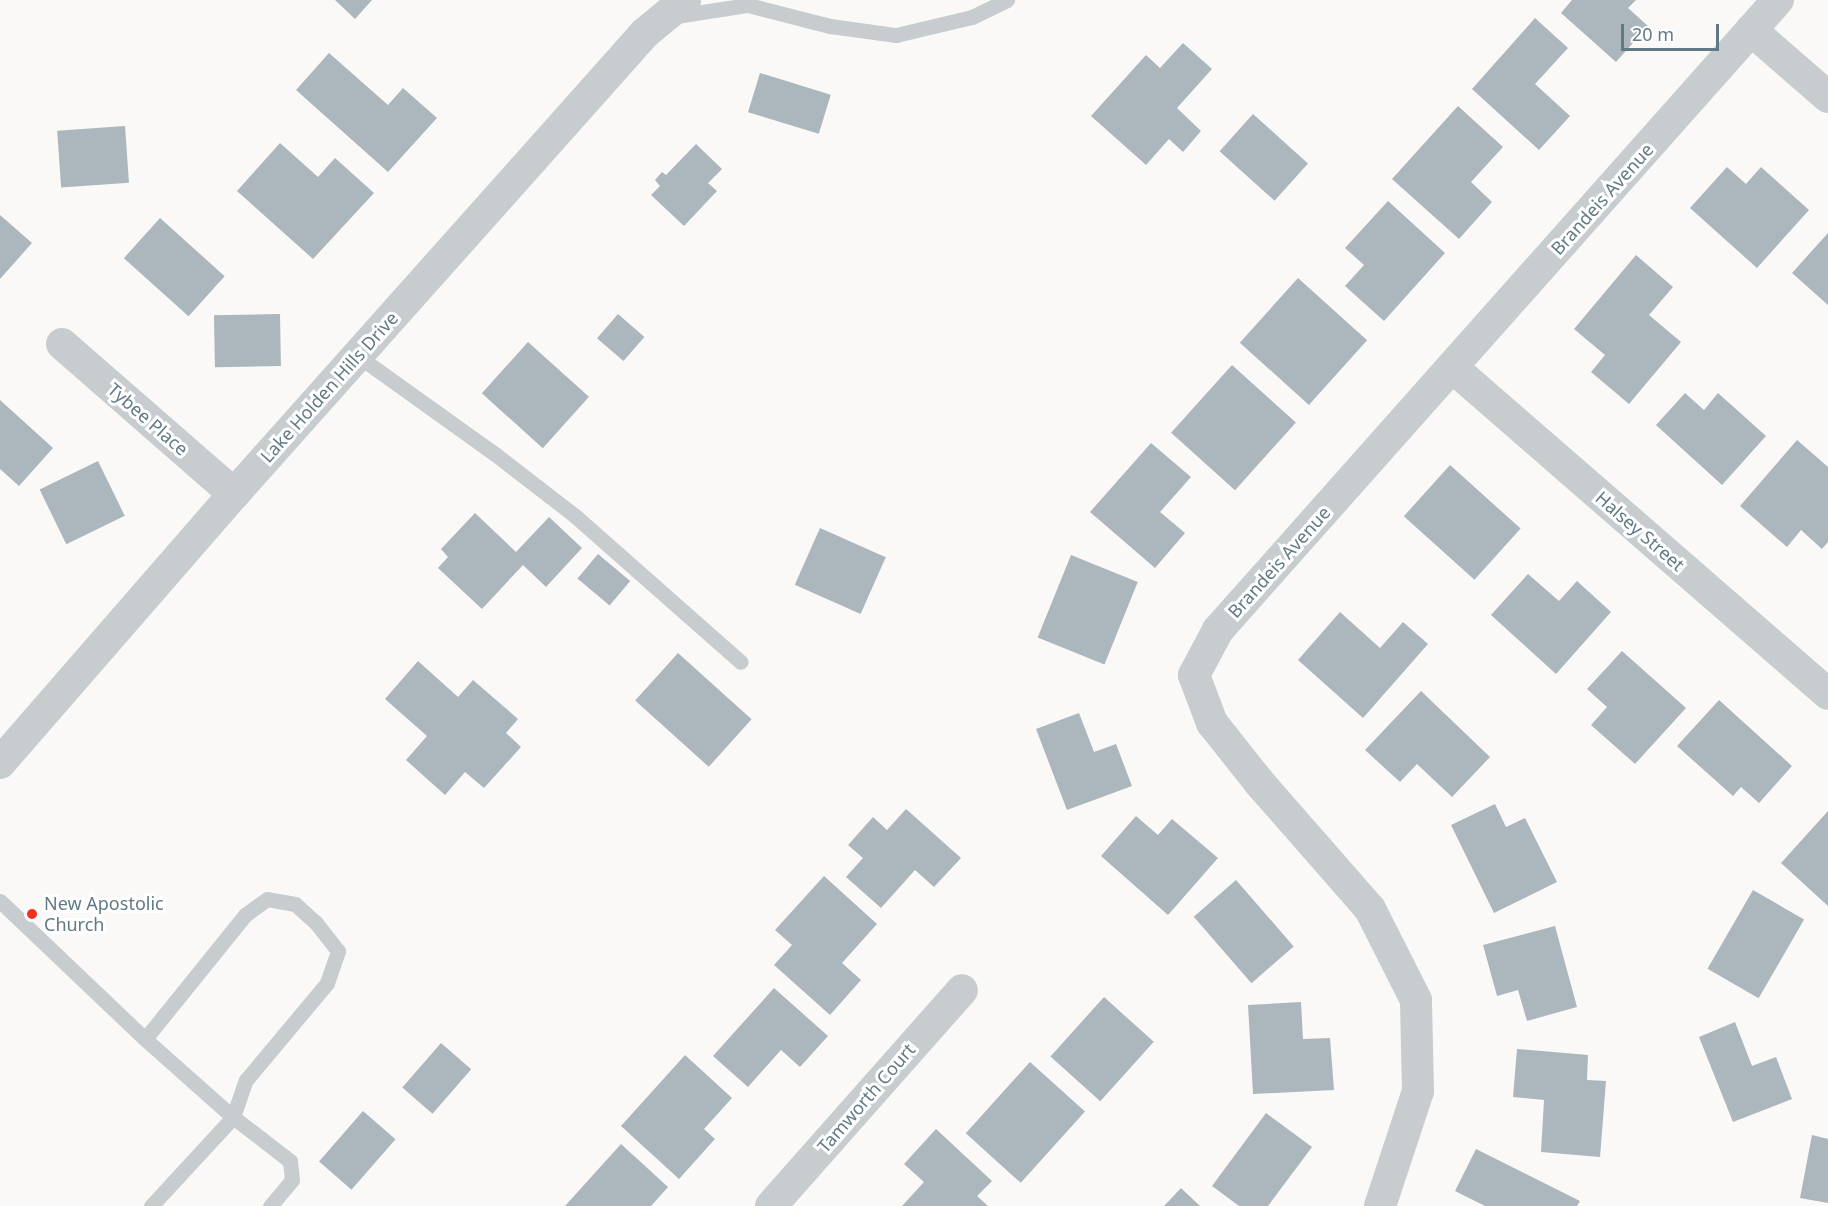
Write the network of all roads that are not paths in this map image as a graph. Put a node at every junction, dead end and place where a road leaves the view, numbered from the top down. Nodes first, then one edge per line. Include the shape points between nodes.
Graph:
1 (1006, 0) edge
2 (1778, 0) edge
3 (675, 9) edge
4 (1751, 30) junction
5 (1828, 97) edge
6 (62, 344) dead end
7 (358, 356) junction
8 (1452, 367) junction
9 (234, 494) junction
10 (741, 662) dead end
11 (1828, 694) edge
12 (0, 763) edge
13 (0, 901) edge
14 (962, 990) dead end
15 (145, 1039) junction
16 (233, 1117) junction
17 (151, 1206) edge
18 (270, 1206) edge
19 (771, 1206) edge
20 (1380, 1206) edge

1 - 3 lane, Lake Holden Hills Drive via 972,17 896,35 830,26 748,5
2 - 4 street, Brandeis Avenue
3 - 7 street, Lake Holden Hills Drive via 645,33
4 - 5 street
4 - 8 street, Brandeis Avenue
6 - 9 street, Tybee Place
7 - 9 street, Lake Holden Hills Drive
7 - 10 lane via 574,515
8 - 11 street, Halsey Street
8 - 20 street, Brandeis Avenue via 1218,630 1194,675 1212,723 1258,782 1370,909 1416,1000 1418,1090
9 - 12 street, Lake Holden Hills Drive
13 - 15 lane
14 - 19 street, Tamworth Court
15 - 16 lane
15 - 16 lane via 245,915 267,899 295,904 338,951 327,983 246,1080
16 - 17 lane
16 - 18 lane via 290,1161 292,1180

